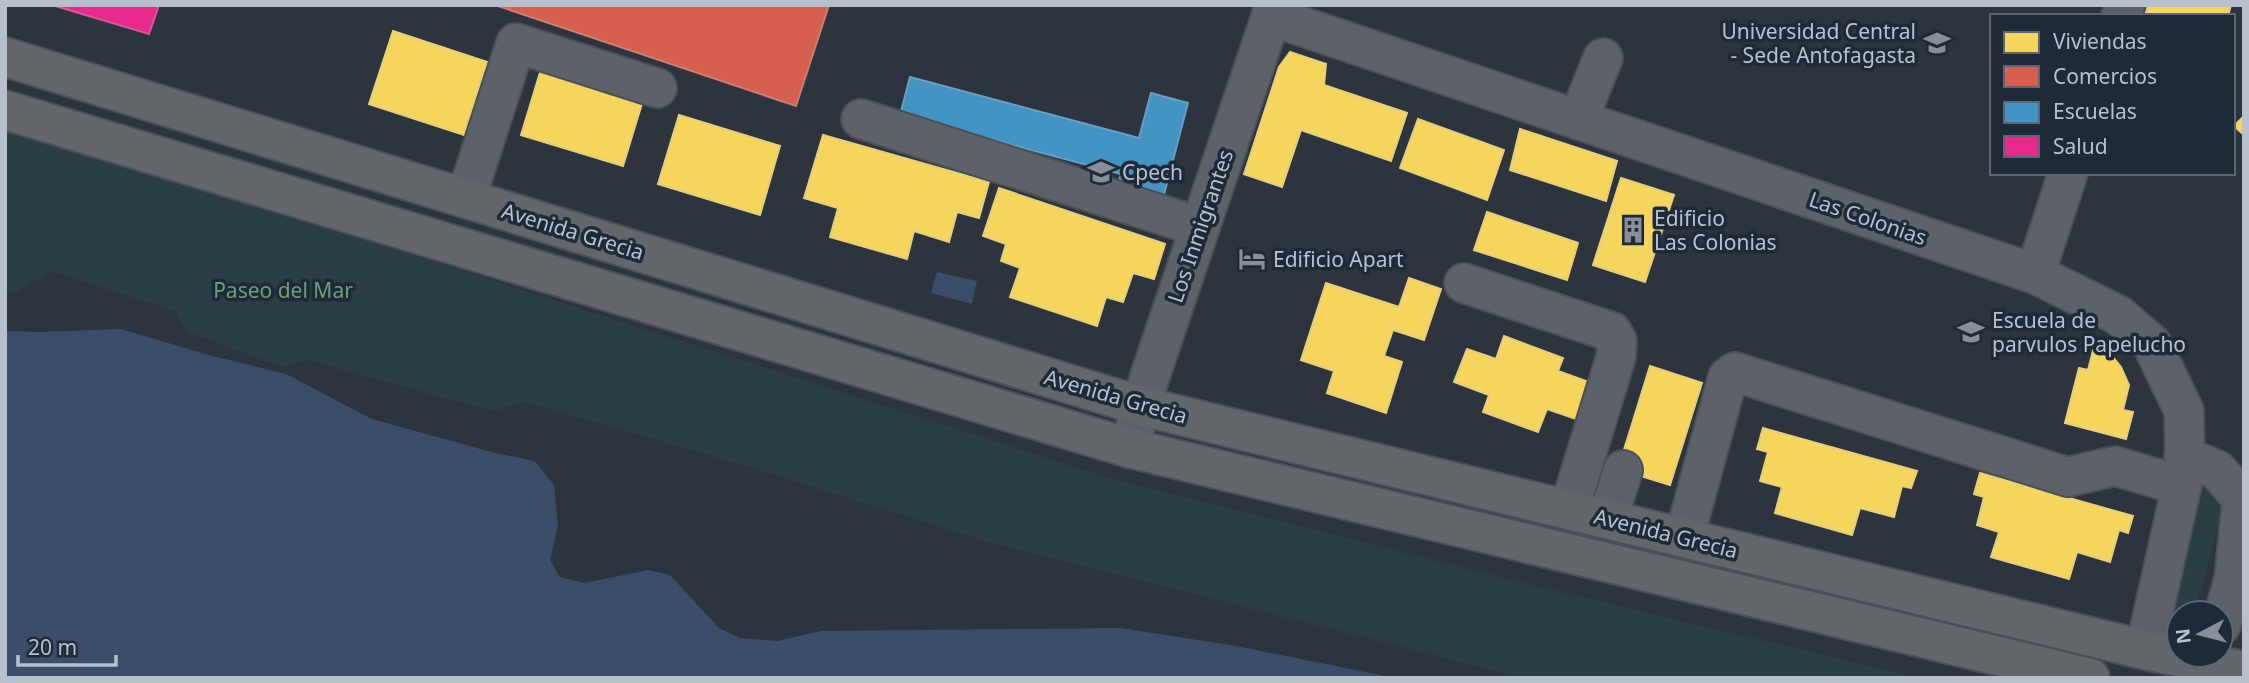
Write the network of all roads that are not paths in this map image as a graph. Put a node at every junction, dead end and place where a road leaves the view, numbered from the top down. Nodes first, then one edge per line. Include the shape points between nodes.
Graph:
1 (1273, 10) edge
2 (5, 57) edge
3 (1603, 58) dead end
4 (657, 88) dead end
5 (5, 110) edge
6 (861, 119) dead end
7 (1578, 120) junction
8 (2067, 175) edge
9 (466, 198) junction
10 (1200, 227) junction
11 (2035, 274) junction
12 (1464, 283) dead end
13 (1141, 406) junction
14 (1129, 448) junction
15 (1623, 470) dead end
16 (2181, 483) junction
17 (2130, 492) dead end
18 (2243, 500) edge
19 (1569, 510) junction
20 (1608, 519) junction
21 (1688, 526) junction
22 (2239, 580) edge
23 (2231, 599) edge
24 (2146, 650) junction
25 (2165, 653) edge
26 (2025, 670) edge
27 (2090, 678) edge

1 - 7 street, Las Colonias
1 - 10 street, Los Inmigrantes
2 - 9 highway, Avenida Grecia
3 - 7 street
4 - 9 street via 516,43
5 - 14 highway, Avenida Grecia
6 - 10 street
7 - 11 street, Las Colonias
8 - 11 street
9 - 13 highway, Avenida Grecia
10 - 13 street, Los Inmigrantes
11 - 16 street, Las Colonias via 2118,315 2152,344 2184,411
12 - 19 street via 1612,332 1617,341
13 - 14 street, Los Inmigrantes
13 - 19 highway, Avenida Grecia
14 - 26 highway, Avenida Grecia
15 - 20 street
16 - 17 street
16 - 18 street via 2217,470
16 - 21 street via 2115,466 2068,477 1735,372 1728,377
16 - 24 street, Las Colonias
18 - 22 street
19 - 20 highway, Avenida Grecia
20 - 21 highway, Avenida Grecia
21 - 24 highway, Avenida Grecia
22 - 23 street
24 - 25 highway, Avenida Grecia
26 - 27 highway, Avenida Grecia

